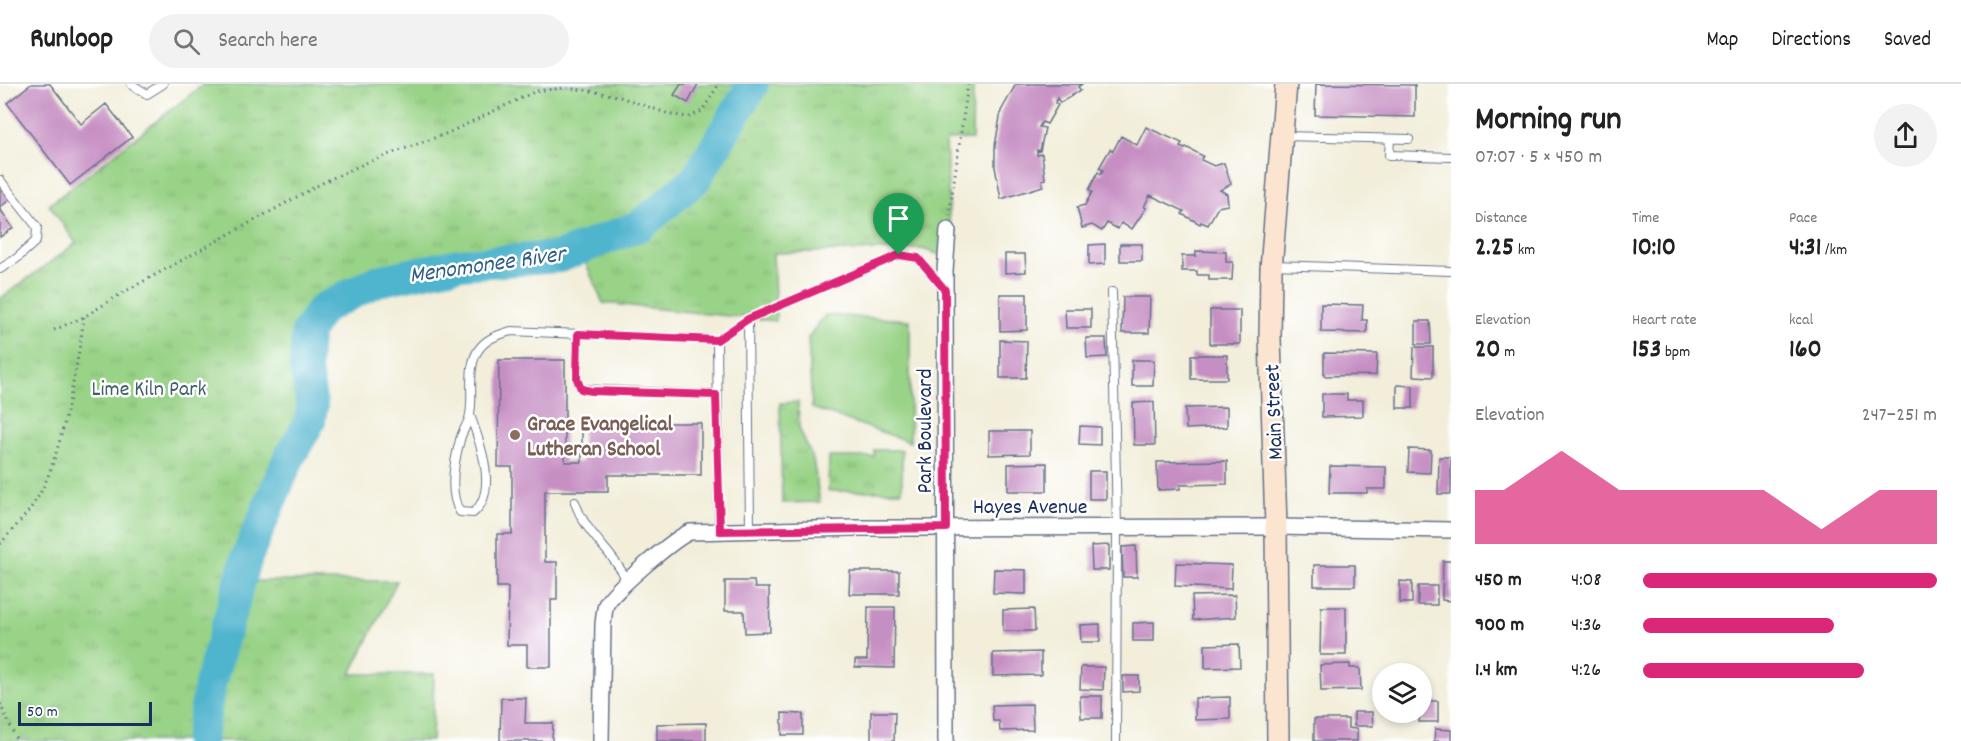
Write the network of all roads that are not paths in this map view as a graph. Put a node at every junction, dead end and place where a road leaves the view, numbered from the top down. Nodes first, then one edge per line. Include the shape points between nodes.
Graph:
1 (131, 84) edge
2 (163, 84) edge
3 (1286, 84) edge
4 (1280, 136) junction
5 (1390, 139) junction
6 (1409, 139) dead end
7 (1451, 157) edge
8 (0, 180) edge
9 (948, 230) road end
10 (1272, 265) junction
11 (0, 268) edge
12 (1451, 271) edge
13 (945, 290) junction
14 (1112, 292) dead end
15 (748, 319) junction
16 (578, 334) junction
17 (717, 340) junction
18 (716, 395) junction
19 (470, 415) junction
20 (575, 502) dead end
21 (1276, 526) junction
22 (946, 528) junction
23 (1117, 528) junction
24 (750, 530) junction
25 (1451, 530) edge
26 (720, 531) junction
27 (628, 583) junction
28 (601, 741) edge
29 (946, 741) edge
30 (1116, 741) edge
31 (1278, 741) edge

1 - 2 lane via 147,94
3 - 4 main road, Main Street
4 - 5 lane
4 - 10 main road, Main Street
5 - 6 lane
5 - 7 lane via 1389,155
8 - 11 lane via 37,227 36,241
9 - 13 street, Park Boulevard
10 - 12 lane
10 - 21 main road, Main Street via 1270,338
13 - 15 lane via 918,258 899,255
13 - 22 street, Park Boulevard
14 - 23 lane
15 - 17 lane
15 - 24 lane
16 - 17 lane
16 - 18 lane via 577,379 581,389
16 - 19 lane via 511,331 492,336 478,350 472,372
17 - 18 lane
18 - 26 lane
19 - 19 lane via 478,436 487,488 483,505 473,513 460,512 454,502 453,482 460,438
20 - 27 lane via 585,524 620,565
21 - 23 street, Hayes Avenue
21 - 25 street, Hayes Avenue
21 - 31 main road, Main Street
22 - 23 street, Hayes Avenue
22 - 24 street, Hayes Avenue
22 - 29 street, Park Boulevard
23 - 30 lane
24 - 26 street, Hayes Avenue
26 - 27 street, Hayes Avenue via 684,534
27 - 28 street, Hayes Avenue via 606,605

